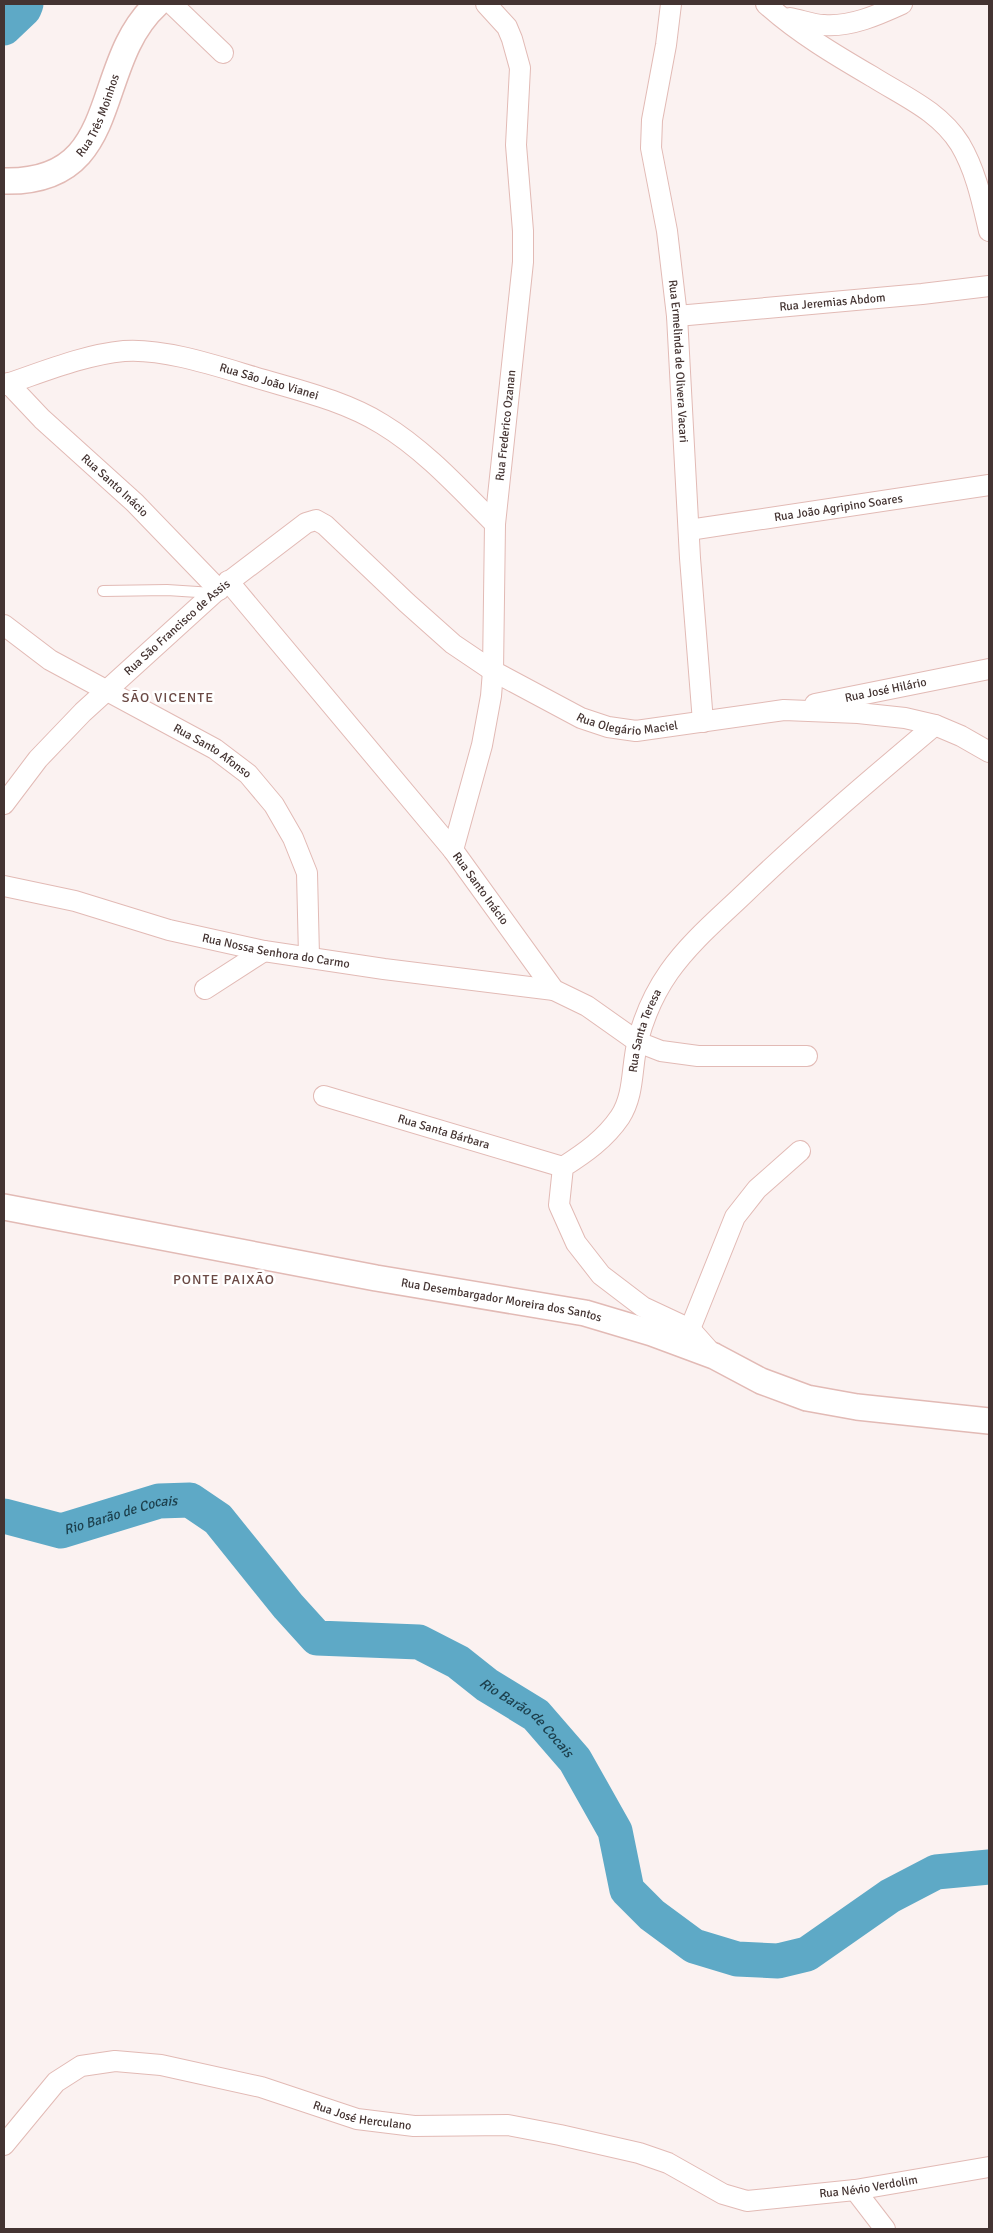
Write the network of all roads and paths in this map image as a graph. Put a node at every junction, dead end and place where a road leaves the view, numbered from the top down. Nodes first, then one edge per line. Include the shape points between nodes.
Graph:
1 (157, 4) edge
2 (172, 4) edge
3 (671, 4) edge
4 (902, 4) edge
5 (489, 5) edge
6 (772, 9) edge
7 (223, 53) dead end
8 (4, 181) edge
9 (989, 231) edge
10 (989, 286) edge
11 (677, 316) junction
12 (6, 384) edge
13 (989, 485) edge
14 (496, 524) junction
15 (325, 525) joint
16 (689, 530) junction
17 (220, 588) junction
18 (103, 591) dead end
19 (4, 625) edge
20 (989, 669) edge
21 (493, 671) junction
22 (106, 691) junction
23 (784, 710) junction
24 (703, 722) junction
25 (935, 725) junction
26 (989, 752) edge
27 (4, 804) edge
28 (453, 850) junction
29 (4, 886) edge
30 (264, 951) junction
31 (309, 956) junction
32 (205, 989) dead end
33 (554, 990) junction
34 (638, 1042) junction
35 (807, 1056) dead end
36 (324, 1096) dead end
37 (800, 1151) dead end
38 (564, 1166) junction
39 (4, 1207) edge
40 (690, 1329) junction
41 (714, 1356) junction
42 (989, 1421) edge
43 (4, 2145) edge
44 (989, 2167) edge
45 (854, 2190) junction
46 (747, 2201) joint
47 (885, 2229) edge

1 - 8 street, Rua Três Moinhos via 126,44 102,114 91,139 77,157 48,176
2 - 7 street
3 - 11 street, Rua Ermelinda de Olivera Vacari via 650,148 667,231
4 - 6 street via 835,26
5 - 14 street, Rua Frederico Ozanan via 510,33 520,68 516,145 524,249
6 - 9 street via 940,120 969,160
10 - 11 street, Rua Jeremias Abdom
11 - 16 street, Rua Ermelinda de Olivera Vacari
12 - 14 street, Rua São João Vianei via 94,356 125,351 153,352 236,372 326,398 381,423 419,450
12 - 17 street, Rua Santo Inácio via 135,503
13 - 16 street, Rua João Agripino Soares
14 - 21 street, Rua Frederico Ozanan
15 - 17 street, Rua São Francisco de Assis via 316,520 306,523
15 - 21 street, Rua Olegário Maciel via 446,638
16 - 24 street, Rua Ermelinda de Olivera Vacari
17 - 18 lane
17 - 22 street, Rua São Francisco de Assis
17 - 28 street, Rua Santo Inácio
19 - 22 street, Rua Santo Afonso via 50,660
20 - 23 street, Rua José Hilário
21 - 24 street, Rua Olegário Maciel via 581,718 608,727 636,731
21 - 28 street, Rua Frederico Ozanan via 482,745
22 - 27 street, Rua São Francisco de Assis via 38,759
22 - 31 street, Rua Santo Afonso via 215,749 248,774 274,805 293,838 307,873
23 - 24 street, Rua Olegário Maciel
23 - 25 street, Rua Olegário Maciel via 877,715
25 - 26 street, Rua Olegário Maciel
25 - 34 street, Rua Santa Teresa via 807,833 695,941 669,972 656,995
28 - 33 street, Rua Santo Inácio
29 - 30 street, Rua Nossa Senhora do Carmo via 75,901 169,930
30 - 31 street, Rua Nossa Senhora do Carmo
30 - 32 street
31 - 33 street, Rua Nossa Senhora do Carmo via 384,970
33 - 34 street, Rua Santo Inácio via 588,1006
34 - 35 street, Rua Santo Inácio via 661,1051 698,1056
34 - 38 street, Rua Santa Teresa via 631,1088 621,1116 587,1152
36 - 38 street, Rua Santa Bárbara
37 - 40 street via 757,1189 735,1217
38 - 40 street via 559,1204 576,1243 601,1276 644,1307
39 - 41 street, Rua Desembargador Moreira dos Santos via 376,1278 585,1313
40 - 41 street
41 - 42 street, Rua Desembargador Moreira dos Santos via 761,1381 807,1398 857,1407
43 - 46 street, Rua José Herculano via 56,2082 81,2066 115,2061 161,2065 260,2087 357,2119 414,2126 508,2125 560,2135 668,2163 723,2194
44 - 45 street, Rua Névio Verdolim
45 - 46 street, Rua Névio Verdolim
45 - 47 street

